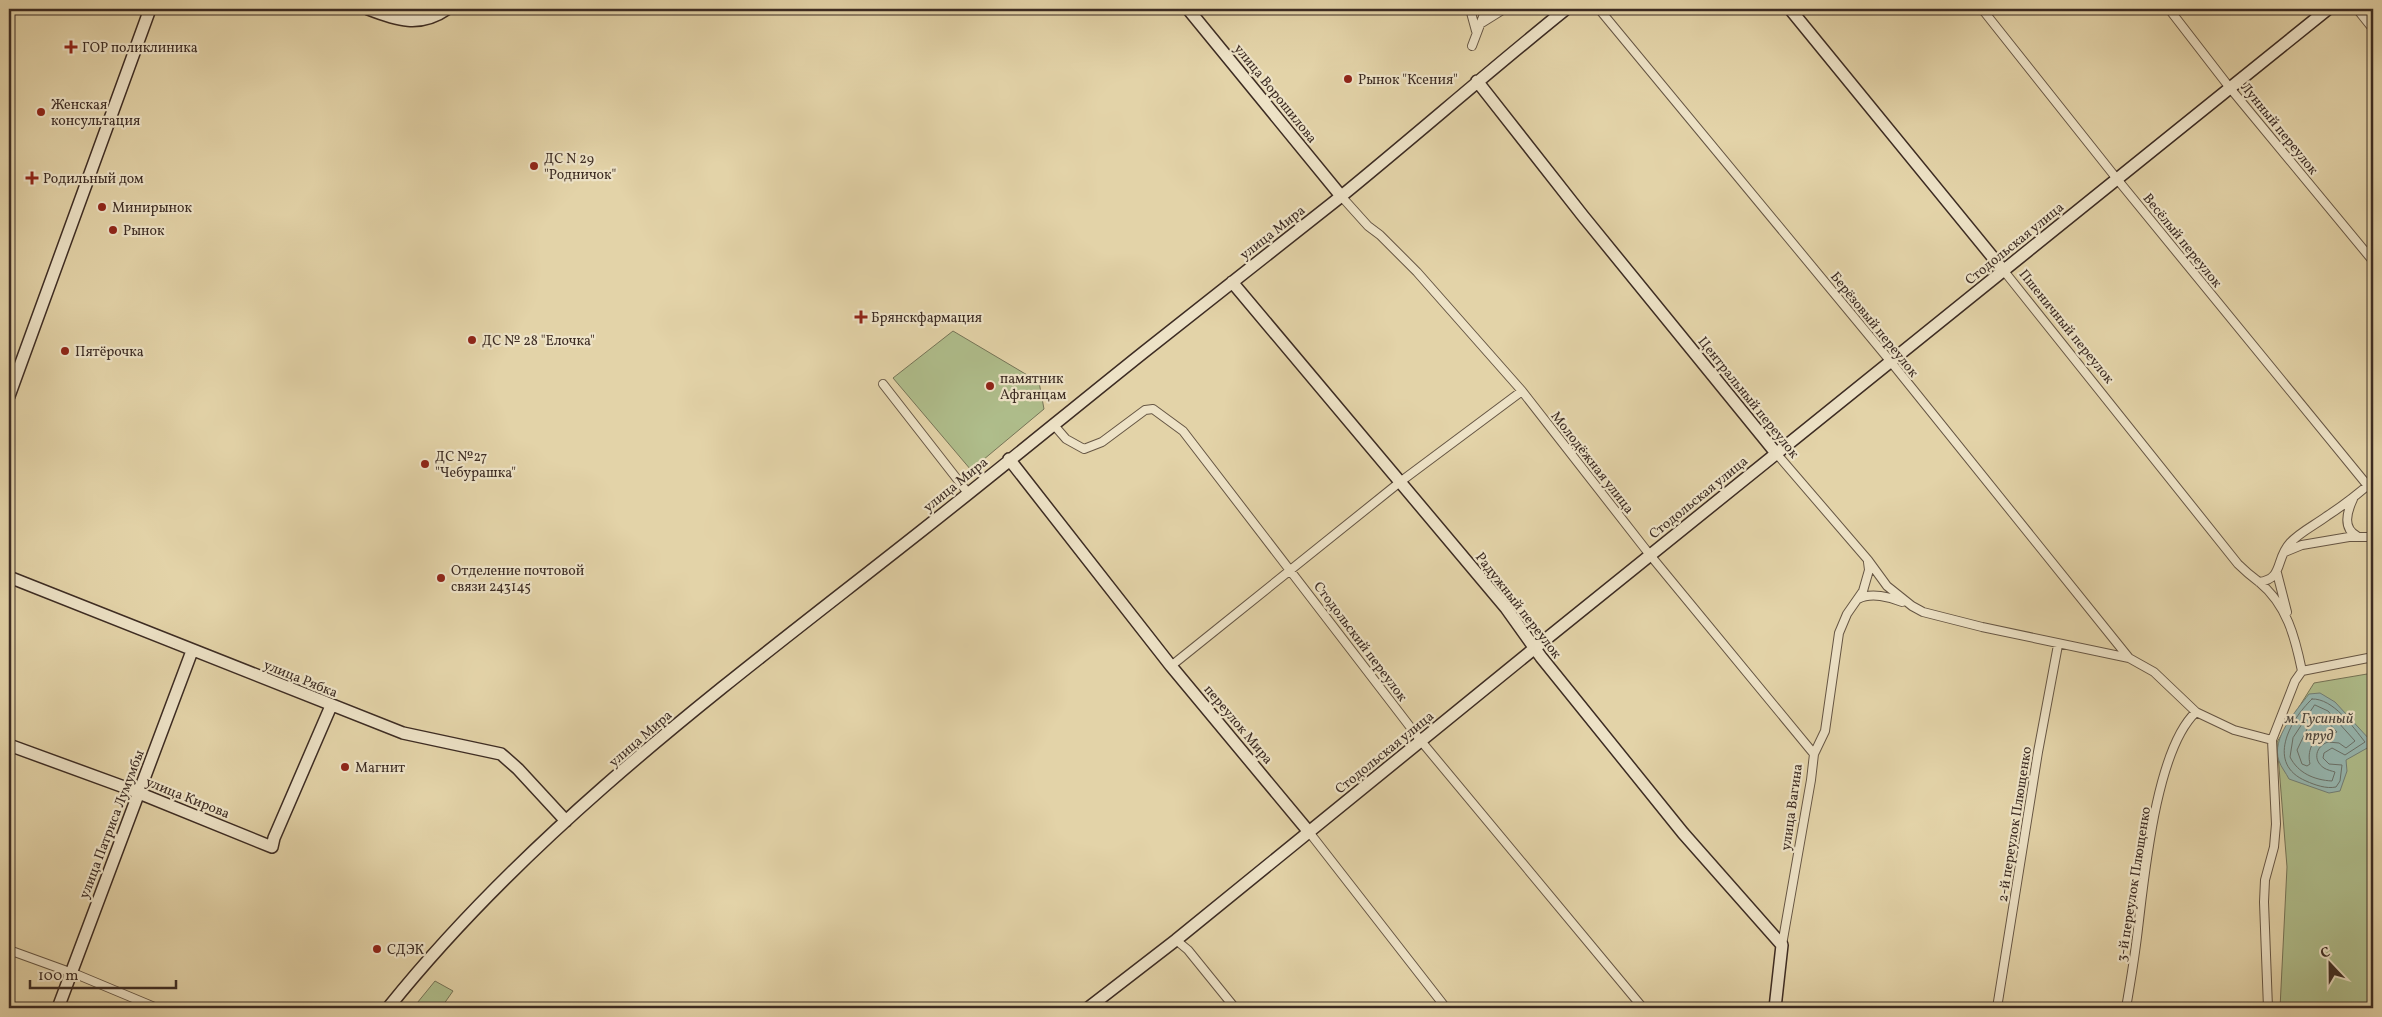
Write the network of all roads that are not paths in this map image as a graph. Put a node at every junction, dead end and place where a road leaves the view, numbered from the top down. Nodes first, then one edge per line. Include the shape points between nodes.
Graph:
1 (150, 9) edge
2 (368, 9) edge
3 (447, 9) edge
4 (1188, 9) edge
5 (1470, 9) edge
6 (1486, 9) edge
7 (1504, 9) edge
8 (1566, 9) edge
9 (1599, 9) edge
10 (1790, 9) edge
11 (1982, 9) edge
12 (2168, 9) edge
13 (2328, 9) edge
14 (2357, 9) edge
15 (1480, 24) junction
16 (2373, 29) edge
17 (1476, 32) junction
18 (1472, 46) dead end
19 (1477, 81) junction
20 (2230, 88) junction
21 (2117, 179) junction
22 (1341, 196) junction
23 (2373, 261) edge
24 (2004, 271) junction
25 (1232, 282) junction
26 (1891, 362) junction
27 (884, 384) dead end
28 (1522, 391) junction
29 (9, 396) edge
30 (1053, 424) junction
31 (1776, 454) junction
32 (1010, 459) junction
33 (1400, 482) junction
34 (2371, 483) edge
35 (968, 493) junction
36 (2352, 499) junction
37 (2357, 536) junction
38 (2373, 537) edge
39 (2283, 553) junction
40 (1650, 555) junction
41 (1868, 560) junction
42 (1290, 570) junction
43 (2277, 573) junction
44 (9, 577) edge
45 (2259, 582) junction
46 (1856, 600) junction
47 (1912, 606) junction
48 (2290, 623) junction
49 (2058, 645) junction
50 (1535, 648) junction
51 (192, 651) junction
52 (2373, 657) edge
53 (2129, 658) junction
54 (1171, 666) junction
55 (2302, 671) junction
56 (331, 706) junction
57 (2196, 712) junction
58 (2272, 740) junction
59 (1421, 741) junction
60 (9, 745) edge
61 (1814, 754) junction
62 (138, 793) junction
63 (566, 821) junction
64 (1309, 832) junction
65 (1176, 940) junction
66 (1782, 945) junction
67 (9, 950) edge
68 (71, 972) junction
69 (58, 1008) edge
70 (157, 1008) edge
71 (388, 1008) edge
72 (1088, 1008) edge
73 (1235, 1008) edge
74 (1446, 1008) edge
75 (1643, 1008) edge
76 (1775, 1008) edge
77 (1997, 1008) edge
78 (2126, 1008) edge
79 (2268, 1008) edge

1 - 29 street
2 - 3 street via 413,22
4 - 22 street, улица Ворошилова
5 - 17 street
6 - 15 street
7 - 15 street
8 - 19 street, улица Мира
9 - 26 street, Берёзовый переулок
10 - 24 street, Пшеничный переулок
11 - 21 street, Весёлый переулок
12 - 20 street, Лунный переулок
13 - 20 street, Стодольская улица
14 - 16 street
15 - 17 street
17 - 18 street
19 - 22 street, улица Мира
19 - 31 street, Центральный переулок
20 - 21 street, Стодольская улица
20 - 23 street, Лунный переулок
21 - 24 street, Стодольская улица
21 - 34 street, Весёлый переулок
22 - 25 street, улица Мира
22 - 28 street, Молодёжная улица via 1417,272
24 - 26 street, Стодольская улица
24 - 45 street, Пшеничный переулок via 2238,564
25 - 30 street, улица Мира
25 - 33 street, Радужный переулок
26 - 31 street, Стодольская улица
26 - 53 street, Берёзовый переулок
27 - 35 street
28 - 33 street
28 - 40 street, Молодёжная улица
30 - 32 street, улица Мира
30 - 42 street, Стодольский переулок via 1066,439 1084,449 1102,442 1139,412 1152,409 1167,418 1183,431
31 - 40 street, Стодольская улица
31 - 41 street, Центральный переулок
32 - 35 street, улица Мира
32 - 54 street, переулок Мира
33 - 42 street
33 - 50 street, Радужный переулок via 1506,608
34 - 36 street
35 - 63 street, улица Мира via 731,680
36 - 37 street via 2347,522
36 - 39 street via 2298,535
37 - 38 street
37 - 39 street via 2302,545
39 - 43 street
40 - 50 street, Стодольская улица
40 - 61 street, Молодёжная улица
41 - 46 street, улица Вагина via 1867,580
41 - 47 street, Центральный переулок via 1887,586
42 - 54 street
42 - 59 street, Стодольский переулок
43 - 45 street via 2273,578
43 - 48 street
44 - 51 street, улица Рябка
45 - 48 street, Пшеничный переулок via 2284,610
46 - 47 street via 1887,597
46 - 61 street, улица Вагина via 1839,633 1825,731
47 - 49 street, Центральный переулок via 1948,619
48 - 55 street, Пшеничный переулок
49 - 53 street, Центральный переулок
49 - 77 street, 2-й переулок Плющенко
50 - 59 street, Стодольская улица
50 - 66 street, Радужный переулок via 1683,833
51 - 56 street, улица Рябка
51 - 62 street, улица Патриса Лумумбы
52 - 55 street
53 - 57 street via 2154,672
54 - 64 street, переулок Мира
55 - 58 street
56 - 62 street, улица Кирова via 272,847
56 - 63 street, улица Рябка via 403,733 501,754
57 - 58 street via 2234,730
57 - 78 street, 3-й переулок Плющенко via 2182,728 2165,774 2149,846
58 - 79 street via 2276,824 2264,902
59 - 64 street, Стодольская улица
59 - 75 street, Стодольский переулок
60 - 62 street, улица Кирова
61 - 66 street, улица Вагина
62 - 68 street, улица Патриса Лумумбы
63 - 71 street, улица Мира via 462,922
64 - 65 street, Стодольская улица
64 - 74 street, переулок Мира
65 - 72 street, Стодольская улица
65 - 73 street via 1188,950
66 - 76 street, улица Вагина
67 - 68 street
68 - 69 street, улица Патриса Лумумбы
68 - 70 street

